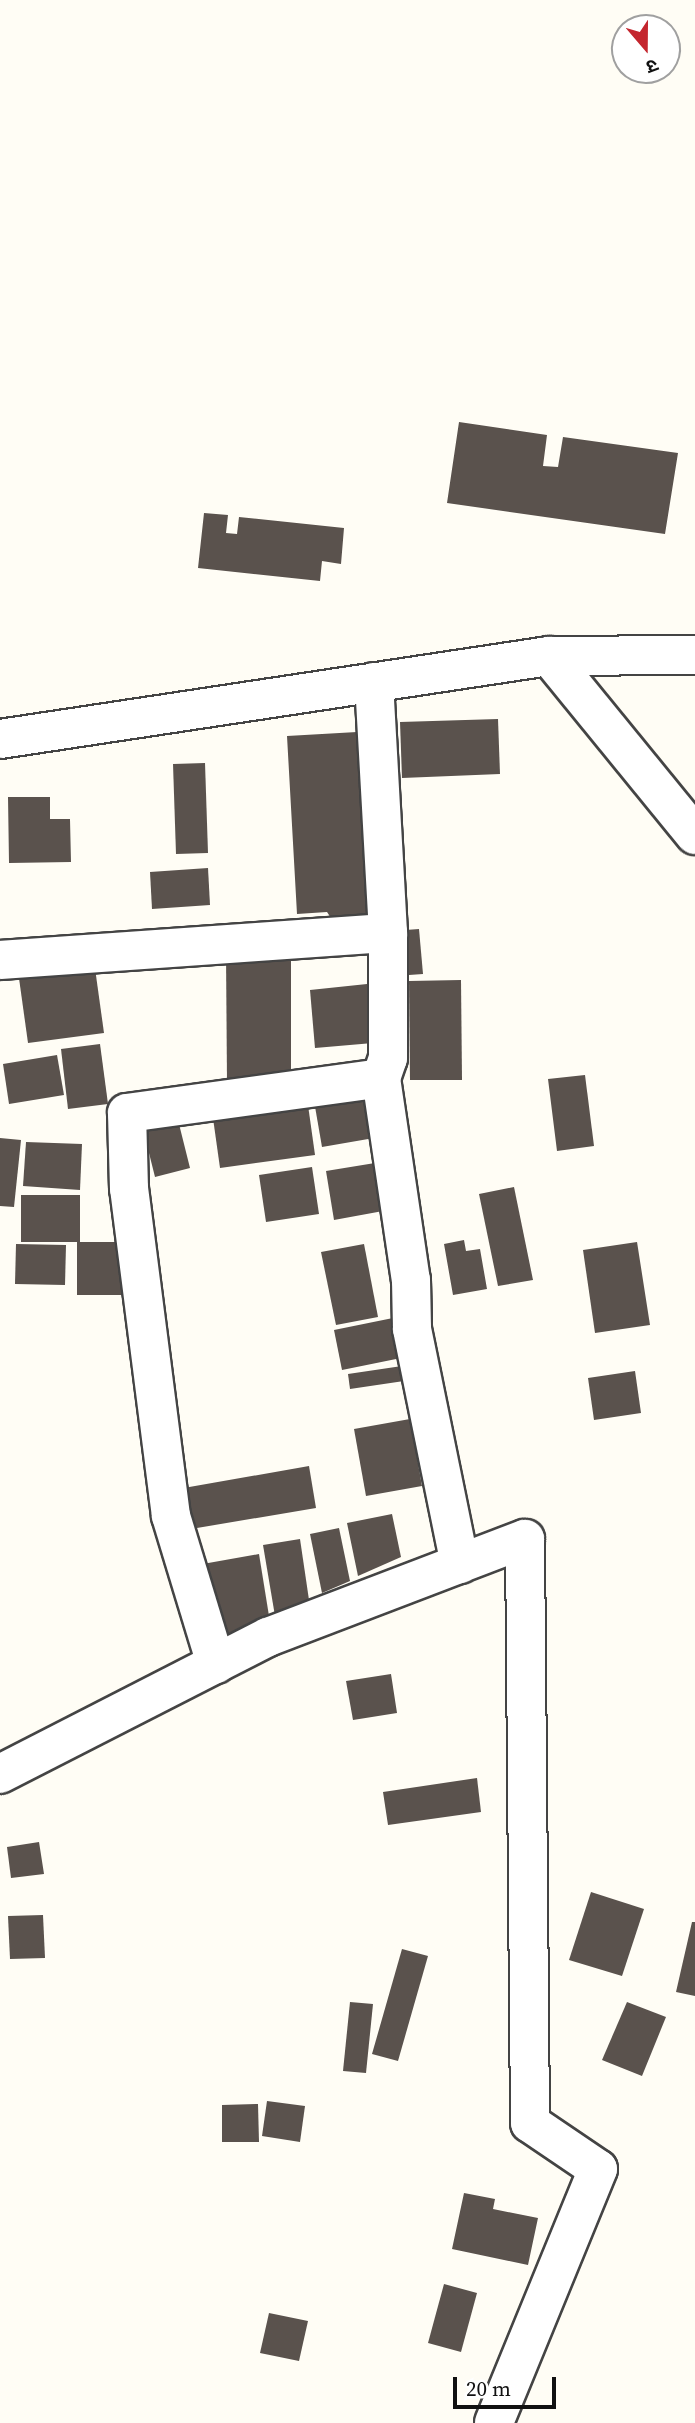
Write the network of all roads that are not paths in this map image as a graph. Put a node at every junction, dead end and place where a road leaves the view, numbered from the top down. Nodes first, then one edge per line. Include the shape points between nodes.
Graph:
1 (695, 655) edge
2 (549, 656) junction
3 (374, 682) junction
4 (0, 739) edge
5 (695, 835) edge
6 (388, 933) junction
7 (0, 960) edge
8 (381, 1078) junction
9 (460, 1564) junction
10 (216, 1664) junction
11 (0, 1774) edge
12 (494, 2423) edge

1 - 2 street
2 - 3 street
2 - 5 street
3 - 4 street
3 - 6 street
6 - 7 street
6 - 8 street via 388,1058
8 - 9 street via 411,1280 412,1328
8 - 10 street via 127,1113 129,1189 170,1516
9 - 10 street via 268,1637
9 - 12 street via 525,1539 530,2123 598,2169
10 - 11 street

